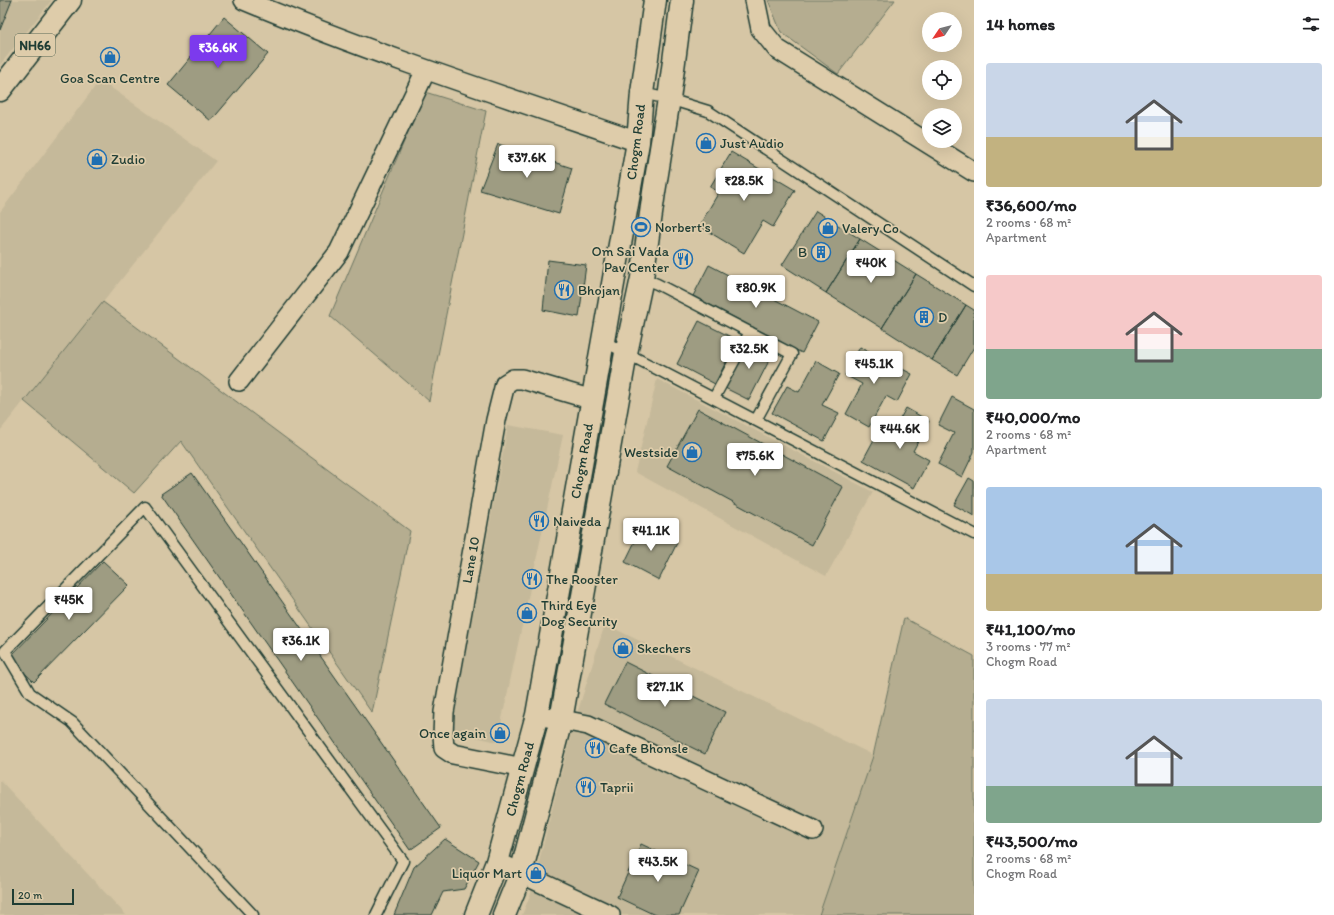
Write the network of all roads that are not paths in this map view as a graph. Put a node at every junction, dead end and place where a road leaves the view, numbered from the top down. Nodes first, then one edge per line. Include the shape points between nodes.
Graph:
1 (70, 0) edge
2 (244, 0) edge
3 (655, 0) edge
4 (682, 0) edge
5 (755, 0) edge
6 (426, 70) junction
7 (0, 90) edge
8 (642, 93) junction
9 (669, 99) junction
10 (638, 142) junction
11 (974, 172) edge
12 (642, 278) junction
13 (974, 286) edge
14 (750, 332) junction
15 (603, 341) junction
16 (626, 353) junction
17 (239, 381) dead end
18 (714, 398) junction
19 (593, 400) junction
20 (756, 420) junction
21 (974, 534) edge
22 (538, 715) junction
23 (561, 720) junction
24 (523, 768) junction
25 (812, 830) dead end
26 (497, 862) junction
27 (521, 873) junction
28 (253, 915) edge
29 (376, 915) edge
30 (476, 915) edge
31 (504, 915) edge
32 (610, 915) edge

1 - 7 main road, NH66
2 - 6 street
3 - 8 main road, Chogm Road
4 - 9 main road, Chogm Road
5 - 11 street via 761,30 778,49
6 - 10 street
6 - 17 street via 339,252
8 - 9 lane
8 - 10 main road, Chogm Road
9 - 12 main road, Chogm Road
9 - 13 lane via 708,111
10 - 15 main road, Chogm Road
12 - 14 lane
12 - 16 main road, Chogm Road
14 - 18 lane
14 - 20 lane via 792,354
15 - 16 lane
15 - 19 main road, Chogm Road
16 - 18 lane
16 - 23 main road, Chogm Road
18 - 20 lane
19 - 22 main road, Chogm Road
19 - 24 street, Lane 10 via 513,378 505,384 496,420 444,712 444,748 453,754
20 - 21 lane
22 - 23 street
22 - 24 main road, Chogm Road
23 - 25 street via 588,725
23 - 27 main road, Chogm Road
24 - 26 main road, Chogm Road
26 - 27 street
26 - 30 main road, Chogm Road
27 - 31 main road, Chogm Road
27 - 32 street
28 - 29 lane via 72,722 30,693 5,650 145,507 403,861

